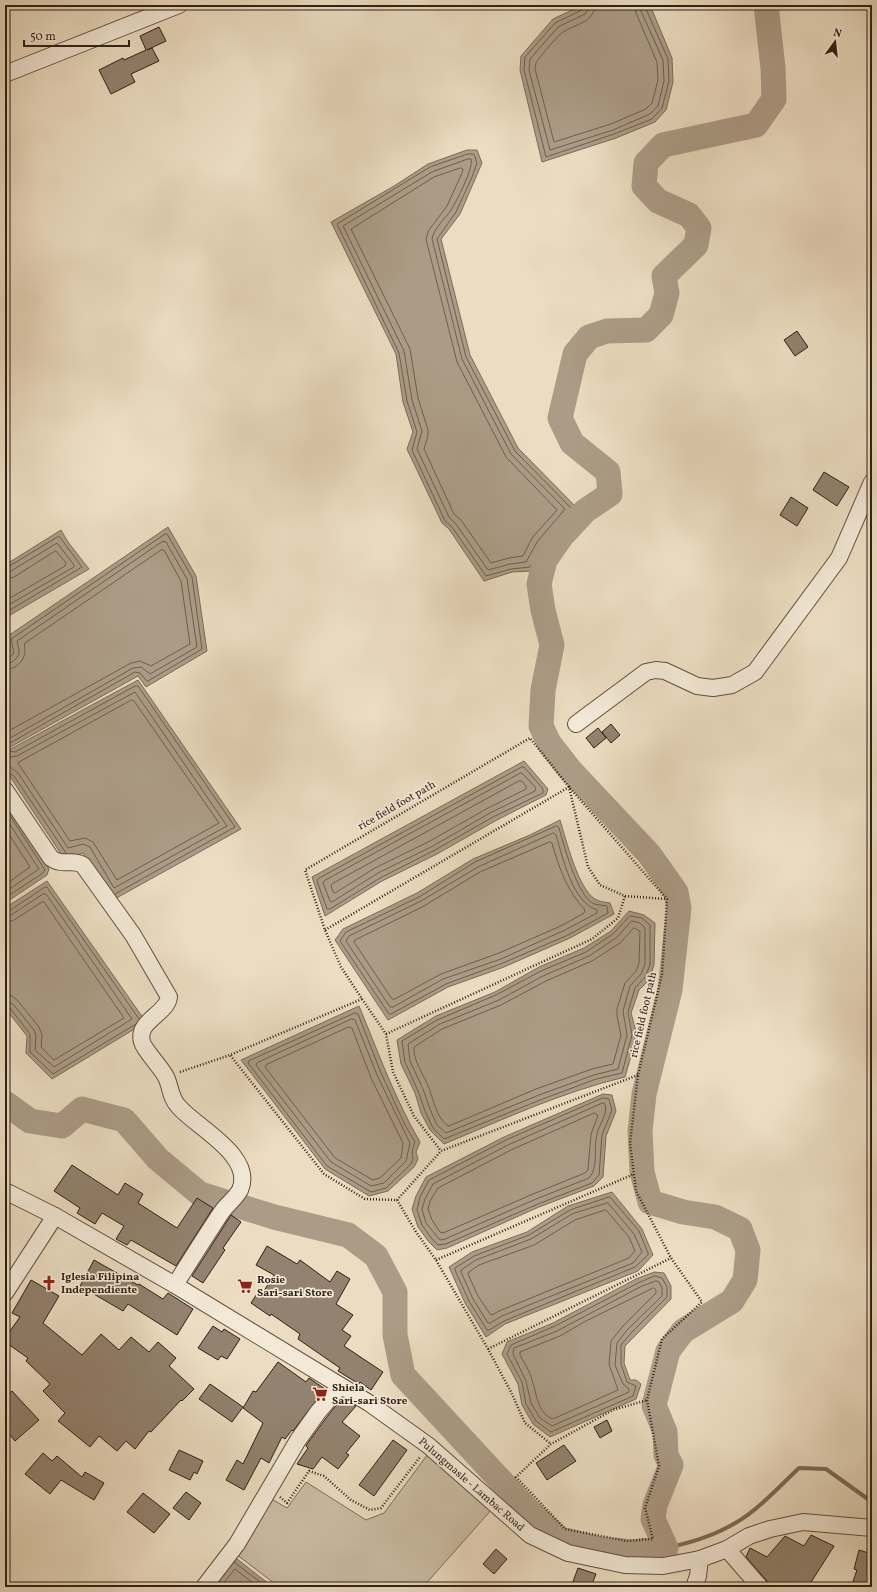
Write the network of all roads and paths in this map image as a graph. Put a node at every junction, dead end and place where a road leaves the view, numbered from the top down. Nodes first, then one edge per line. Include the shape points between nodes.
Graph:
1 (179, 5) edge
2 (5, 74) edge
3 (872, 482) edge
4 (576, 724) dead end
5 (569, 787) junction
6 (5, 790) edge
7 (625, 896) junction
8 (667, 899) junction
9 (325, 930) junction
10 (362, 999) junction
11 (386, 1034) junction
12 (230, 1055) junction
13 (638, 1075) junction
14 (166, 1077) junction
15 (441, 1151) junction
16 (634, 1174) junction
17 (5, 1191) edge
18 (397, 1200) junction
19 (55, 1216) junction
20 (671, 1258) junction
21 (436, 1260) junction
22 (175, 1285) junction
23 (5, 1293) edge
24 (488, 1349) junction
25 (340, 1386) junction
26 (648, 1400) junction
27 (551, 1444) junction
28 (429, 1446) junction
29 (270, 1490) junction
30 (872, 1528) edge
31 (727, 1549) junction
32 (700, 1559) junction
33 (204, 1587) edge
34 (694, 1587) edge
35 (760, 1587) edge

1 - 2 street
3 - 4 street via 839,558 755,672 732,685 713,688 697,686 665,671 646,672
5 - 7 path via 588,867 600,885
5 - 8 path, rice field foot path
5 - 9 path
5 - 9 path, rice field foot path via 530,738 305,870
6 - 14 street via 51,858 61,863 79,863 87,869 133,934 165,989 169,997 168,1002 145,1026 142,1042
7 - 8 path
7 - 11 path via 618,918 592,939
8 - 13 path, rice field foot path via 662,974
9 - 10 path via 341,967
10 - 11 path
10 - 12 path
11 - 15 path via 393,1072 414,1116
12 - 14 path
12 - 18 path via 324,1174 366,1199
13 - 15 path
13 - 16 path, rice field foot path via 630,1143
14 - 22 street via 173,1101 205,1128 242,1168 240,1190 222,1212
15 - 18 path
16 - 20 path, rice field foot path via 636,1191
16 - 21 path
17 - 19 street, Pulungmasle - Lambac Road
18 - 21 path
19 - 22 street, Pulungmasle - Lambac Road via 81,1237
19 - 23 street
20 - 24 path
20 - 26 path, rice field foot path via 702,1302 662,1339
21 - 24 path
22 - 25 street, Pulungmasle - Lambac Road
24 - 27 path via 525,1423
25 - 28 street, Pulungmasle - Lambac Road via 369,1403
25 - 29 street via 298,1440
26 - 27 path, rice field foot path via 613,1410
26 - 27 path, rice field foot path via 659,1466 645,1508 653,1539 627,1541 565,1529 516,1477
28 - 29 path via 381,1508 370,1510 351,1500 324,1476 309,1471 287,1503
28 - 32 street, Pulungmasle - Lambac Road via 530,1535 568,1553 624,1565 663,1566
29 - 33 street via 237,1544
30 - 31 street, Pulungmasle - Lambac Road via 803,1522 770,1529
31 - 32 street, Pulungmasle - Lambac Road
31 - 35 street
32 - 34 street

